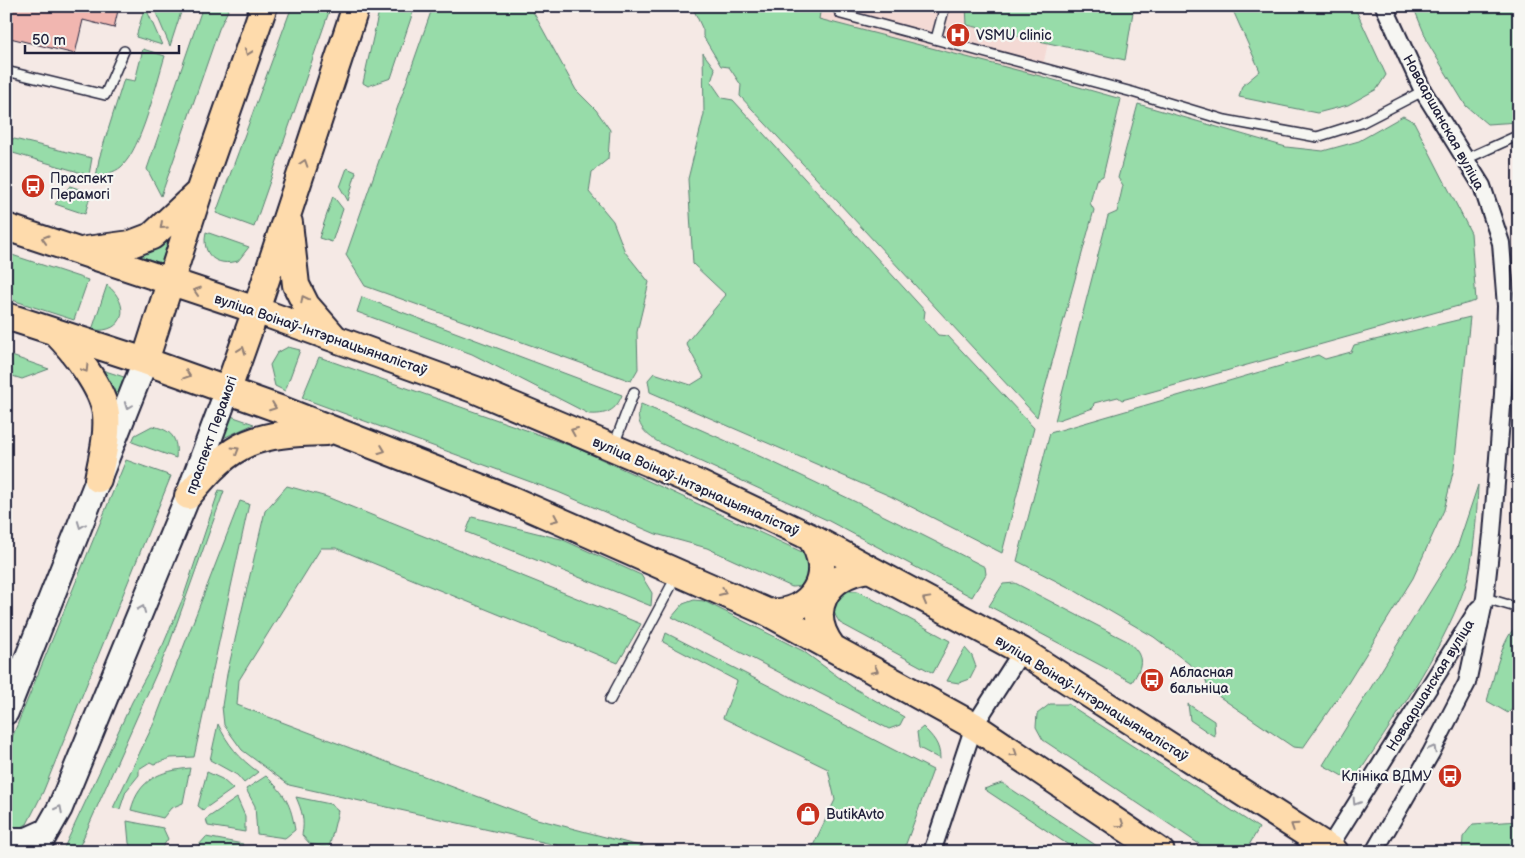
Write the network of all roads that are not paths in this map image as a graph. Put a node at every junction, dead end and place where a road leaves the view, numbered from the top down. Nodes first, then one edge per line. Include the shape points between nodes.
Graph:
1 (264, 6) edge
2 (356, 6) edge
3 (836, 6) edge
4 (944, 6) edge
5 (1384, 6) edge
6 (936, 40) junction
7 (124, 51) dead end
8 (6, 71) edge
9 (1423, 91) junction
10 (1519, 135) edge
11 (1466, 159) junction
12 (198, 192) junction
13 (288, 210) junction
14 (6, 227) edge
15 (83, 250) junction
16 (170, 282) junction
17 (256, 310) junction
18 (6, 316) edge
19 (54, 332) junction
20 (334, 337) junction
21 (145, 361) junction
22 (228, 389) junction
23 (634, 392) dead end
24 (337, 432) junction
25 (613, 448) junction
26 (98, 479) junction
27 (188, 496) junction
28 (810, 537) junction
29 (869, 569) junction
30 (678, 573) junction
31 (1485, 598) junction
32 (1519, 608) edge
33 (767, 612) junction
34 (832, 647) junction
35 (1022, 651) junction
36 (16, 664) edge
37 (610, 700) dead end
38 (6, 712) edge
39 (974, 726) junction
40 (47, 831) junction
41 (6, 840) edge
42 (1330, 850) edge
43 (35, 852) edge
44 (932, 852) edge
45 (1161, 852) edge
46 (1374, 852) edge

1 -> 12 main road
13 -> 2 main road, праспект Перамогі
3 - 6 lane via 842,14
4 - 6 lane
5 - 9 street, Новааршанская вуліца
6 - 9 lane via 1225,120 1317,137 1362,123
7 - 8 lane via 105,95
9 - 11 street, Новааршанская вуліца
10 - 11 lane
11 - 31 street, Новааршанская вуліца via 1482,186 1494,219 1505,269 1504,394
12 -> 15 main road via 152,236 131,244
12 - 16 main road
13 - 17 main road, праспект Перамогі
20 -> 13 main road via 306,305 296,285
15 -> 14 main road, вуліца Воінаў-Інтэрнацыяналістаў
15 - 16 main road, вуліца Воінаў-Інтэрнацыяналістаў
17 -> 16 main road, вуліца Воінаў-Інтэрнацыяналістаў
16 - 21 main road
17 - 20 main road, вуліца Воінаў-Інтэрнацыяналістаў
22 -> 17 main road, праспект Перамогі
18 - 19 main road
19 - 21 main road
19 -> 26 main road via 74,351 106,411 106,438
25 -> 20 main road, вуліца Воінаў-Інтэрнацыяналістаў via 476,390
21 -> 22 main road
21 -> 26 main road
22 -> 24 main road
22 - 27 main road, праспект Перамогі
23 - 25 lane
27 -> 24 main road via 229,453 254,439 277,434
24 -> 30 main road via 510,499
25 - 28 main road, вуліца Воінаў-Інтэрнацыяналістаў
26 -> 36 main road
40 -> 27 main road, праспект Перамогі via 60,808
28 - 29 main road, вуліца Воінаў-Інтэрнацыяналістаў
28 - 33 main road via 816,545 821,564 813,593 798,607 778,613
29 - 34 main road via 845,574 835,581 823,599 820,619
35 -> 29 main road, вуліца Воінаў-Інтэрнацыяналістаў
30 -> 33 main road
30 - 37 lane
31 - 32 lane
31 -> 42 street, Новааршанская вуліца
46 -> 31 street, Новааршанская вуліца via 1467,683
33 - 34 main road
34 -> 39 main road
35 - 39 street
42 -> 35 main road, вуліца Воінаў-Інтэрнацыяналістаў
36 - 38 main road
39 - 44 street
39 -> 45 main road
40 - 41 main road via 27,840
40 - 43 main road, праспект Перамогі

